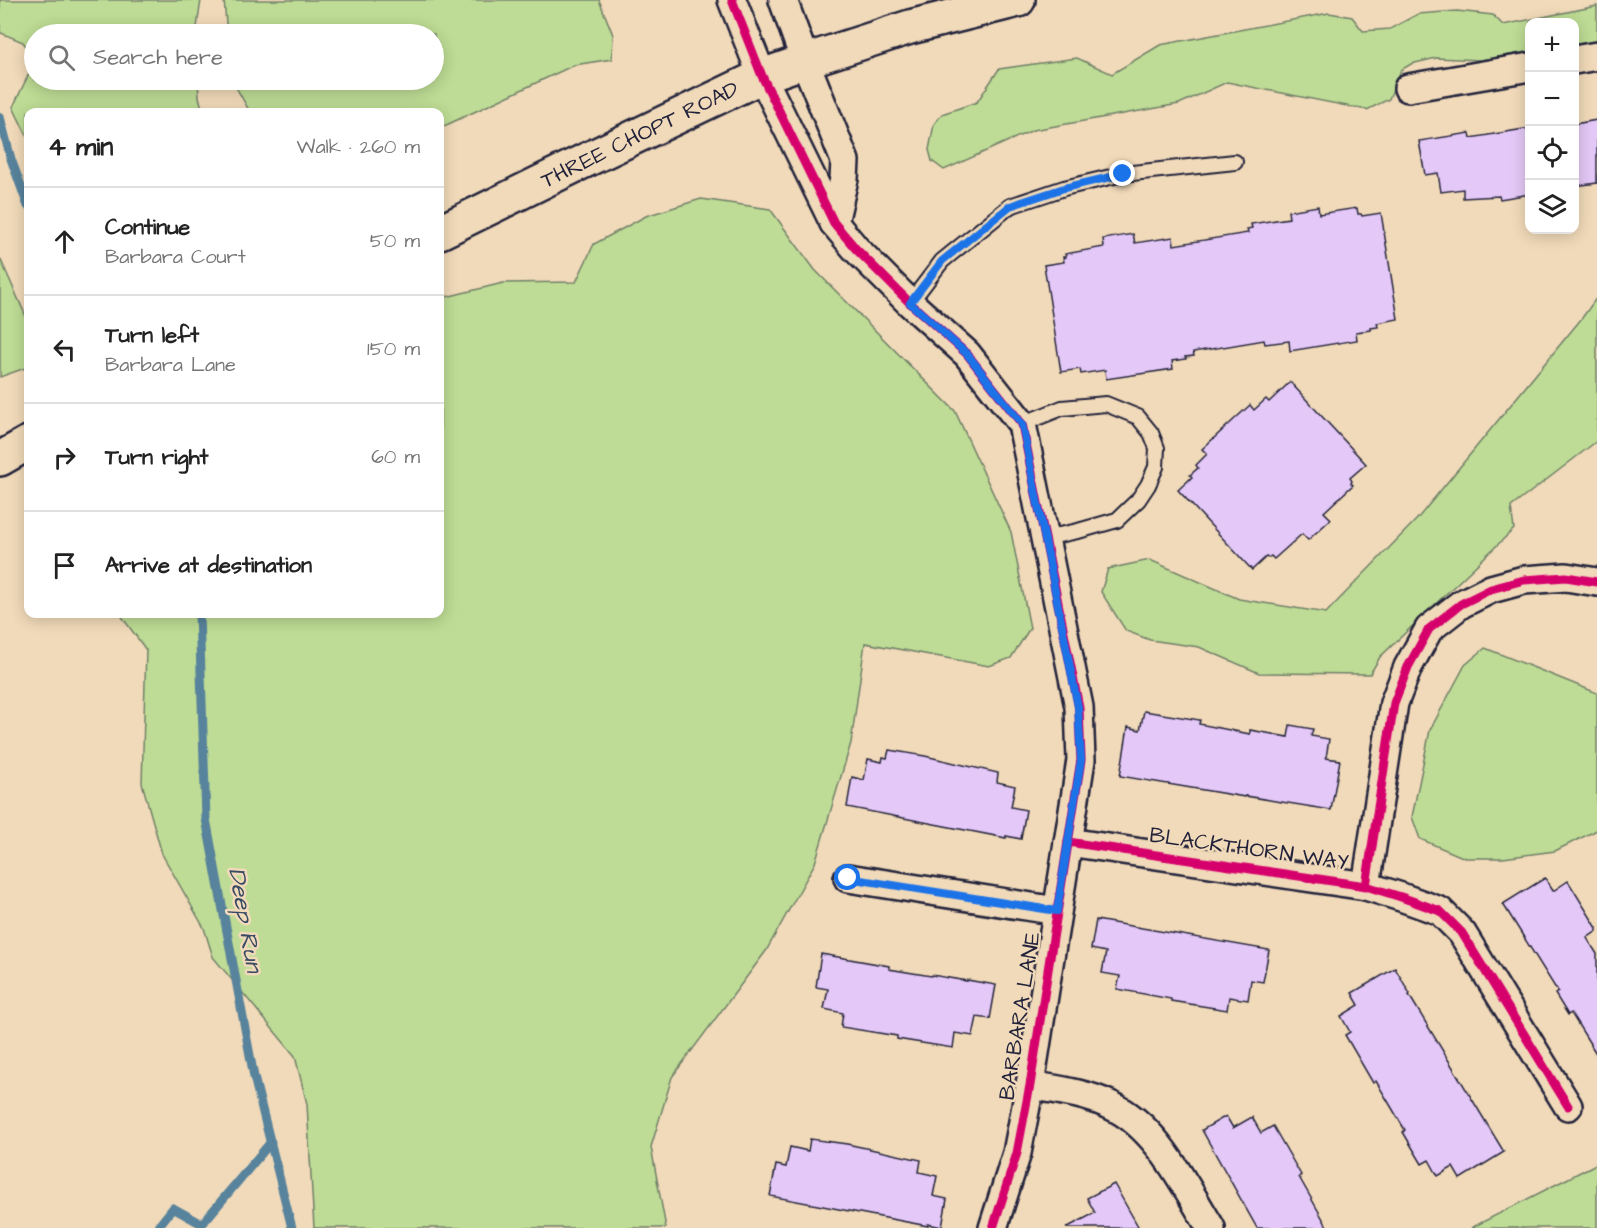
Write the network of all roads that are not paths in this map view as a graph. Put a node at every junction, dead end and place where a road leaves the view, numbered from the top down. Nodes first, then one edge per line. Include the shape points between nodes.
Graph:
1 (732, 0) edge
2 (783, 0) edge
3 (1018, 0) edge
4 (1597, 56) edge
5 (1579, 59) edge
6 (805, 61) junction
7 (1525, 68) edge
8 (762, 76) junction
9 (1408, 88) dead end
10 (1235, 162) dead end
11 (834, 223) junction
12 (444, 230) edge
13 (910, 303) junction
14 (1022, 424) junction
15 (24, 445) edge
16 (0, 459) edge
17 (1045, 537) junction
18 (1597, 582) edge
19 (1068, 842) junction
20 (848, 878) dead end
21 (1366, 886) junction
22 (1057, 911) junction
23 (1030, 1085) junction
24 (1568, 1106) dead end
25 (993, 1228) edge
26 (1211, 1228) edge

1 - 8 street, BARBARA LANE
2 - 6 street
3 - 6 main road, THREE CHOPT ROAD via 910,27
4 - 5 street
6 - 8 main road, THREE CHOPT ROAD
6 - 11 street via 845,161
7 - 9 street
8 - 11 street, BARBARA LANE
8 - 12 main road, THREE CHOPT ROAD
10 - 13 lane via 1123,174 1010,206 942,261
11 - 13 street, BARBARA LANE
13 - 14 street, BARBARA LANE via 967,354
14 - 17 street, BARBARA LANE
14 - 17 lane via 1062,408 1106,404 1138,417 1157,448 1156,467 1148,485 1117,520
15 - 16 main road
17 - 19 street, BARBARA LANE via 1078,707 1081,760
18 - 21 street via 1566,577 1524,580 1491,589 1461,604 1429,629 1394,703
19 - 21 street, BLACKTHORN WAY
19 - 22 street, BARBARA LANE
20 - 22 street
21 - 24 street, BLACKTHORN WAY via 1440,911 1462,933
22 - 23 street, BARBARA LANE
23 - 25 street, BARBARA LANE via 1017,1153
23 - 26 street via 1077,1093 1136,1120 1160,1146

